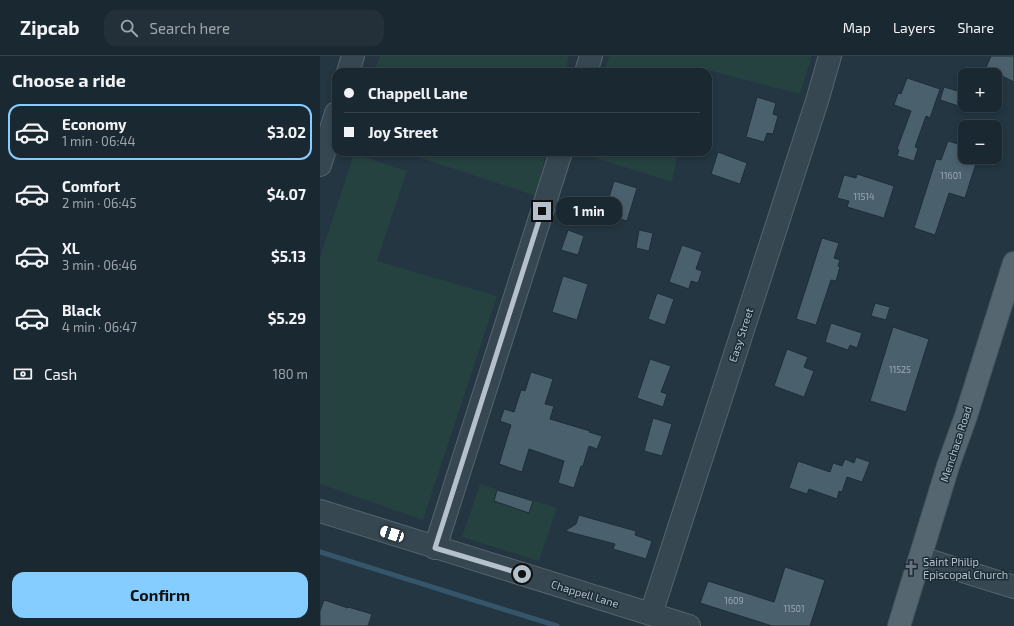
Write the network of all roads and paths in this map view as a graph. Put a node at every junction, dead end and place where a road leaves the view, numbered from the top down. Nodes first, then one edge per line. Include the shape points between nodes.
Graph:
1 (353, 56) edge
2 (591, 56) edge
3 (830, 56) edge
4 (349, 68) edge
5 (587, 68) edge
6 (332, 126) edge
7 (560, 156) edge
8 (320, 165) edge
9 (1014, 263) edge
10 (320, 511) edge
11 (435, 548) junction
12 (921, 558) junction
13 (1014, 587) edge
14 (651, 614) junction
15 (689, 626) edge
16 (899, 626) edge

1 - 4 street
2 - 5 street
3 - 14 street, Easy Street
6 - 8 street
7 - 11 street
9 - 12 main road, Menchaca Road
10 - 11 street, Chappell Lane
11 - 14 street, Chappell Lane
12 - 13 street
12 - 16 main road, Menchaca Road
14 - 15 street, Chappell Lane

